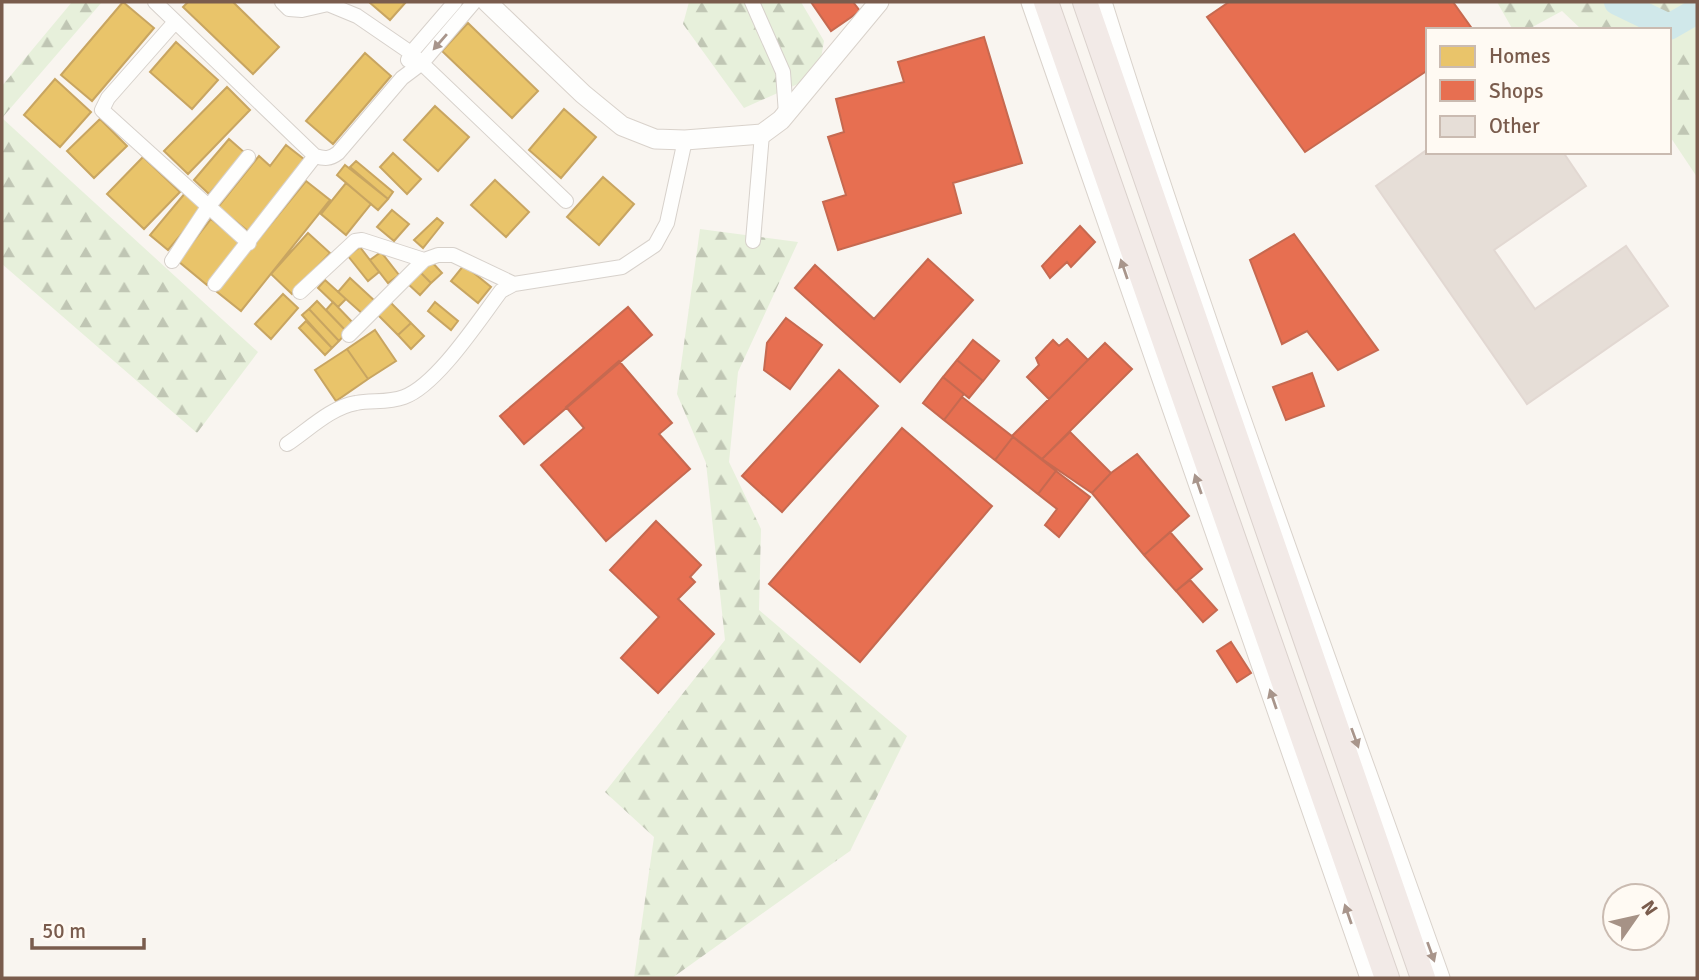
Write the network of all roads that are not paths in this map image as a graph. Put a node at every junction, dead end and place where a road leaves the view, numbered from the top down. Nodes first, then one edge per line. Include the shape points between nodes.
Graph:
1 (155, 2) edge
2 (282, 2) edge
3 (455, 2) edge
4 (474, 2) edge
5 (487, 2) edge
6 (752, 2) edge
7 (879, 2) edge
8 (1031, 2) edge
9 (1046, 2) edge
10 (1085, 2) edge
11 (1102, 2) edge
12 (175, 22) junction
13 (411, 52) junction
14 (422, 63) junction
15 (402, 78) junction
16 (786, 114) junction
17 (754, 135) junction
18 (685, 140) junction
19 (315, 156) junction
20 (248, 157) dead end
21 (566, 201) dead end
22 (208, 206) junction
23 (753, 241) dead end
24 (249, 243) junction
25 (424, 260) junction
26 (172, 261) dead end
27 (215, 284) dead end
28 (514, 284) junction
29 (300, 292) dead end
30 (349, 335) dead end
31 (287, 444) dead end
32 (1370, 978) edge
33 (1387, 978) edge
34 (1423, 978) edge
35 (1440, 978) edge

1 - 12 street
2 - 13 street via 289,9 302,10 328,4 357,16
3 - 13 street
4 -> 14 street
5 - 18 street via 622,126 655,139
6 - 16 street via 783,72
7 - 16 street
32 -> 8 street
9 - 33 highway
10 - 34 highway
11 -> 35 street via 1304,597
12 - 19 street
12 - 22 street via 108,97 102,110
13 - 14 street
13 - 15 street
14 - 15 street
14 - 21 street
15 - 19 street via 338,153 330,158
16 - 17 street
17 - 18 street
17 - 23 street
18 - 28 street via 667,223 655,245 622,267
19 - 24 street
20 - 22 street
22 - 24 street
22 - 26 street
24 - 27 street
25 - 28 street via 453,255
25 - 29 street via 355,241
25 - 30 street
28 - 31 street via 501,292 425,383 405,397 340,408

